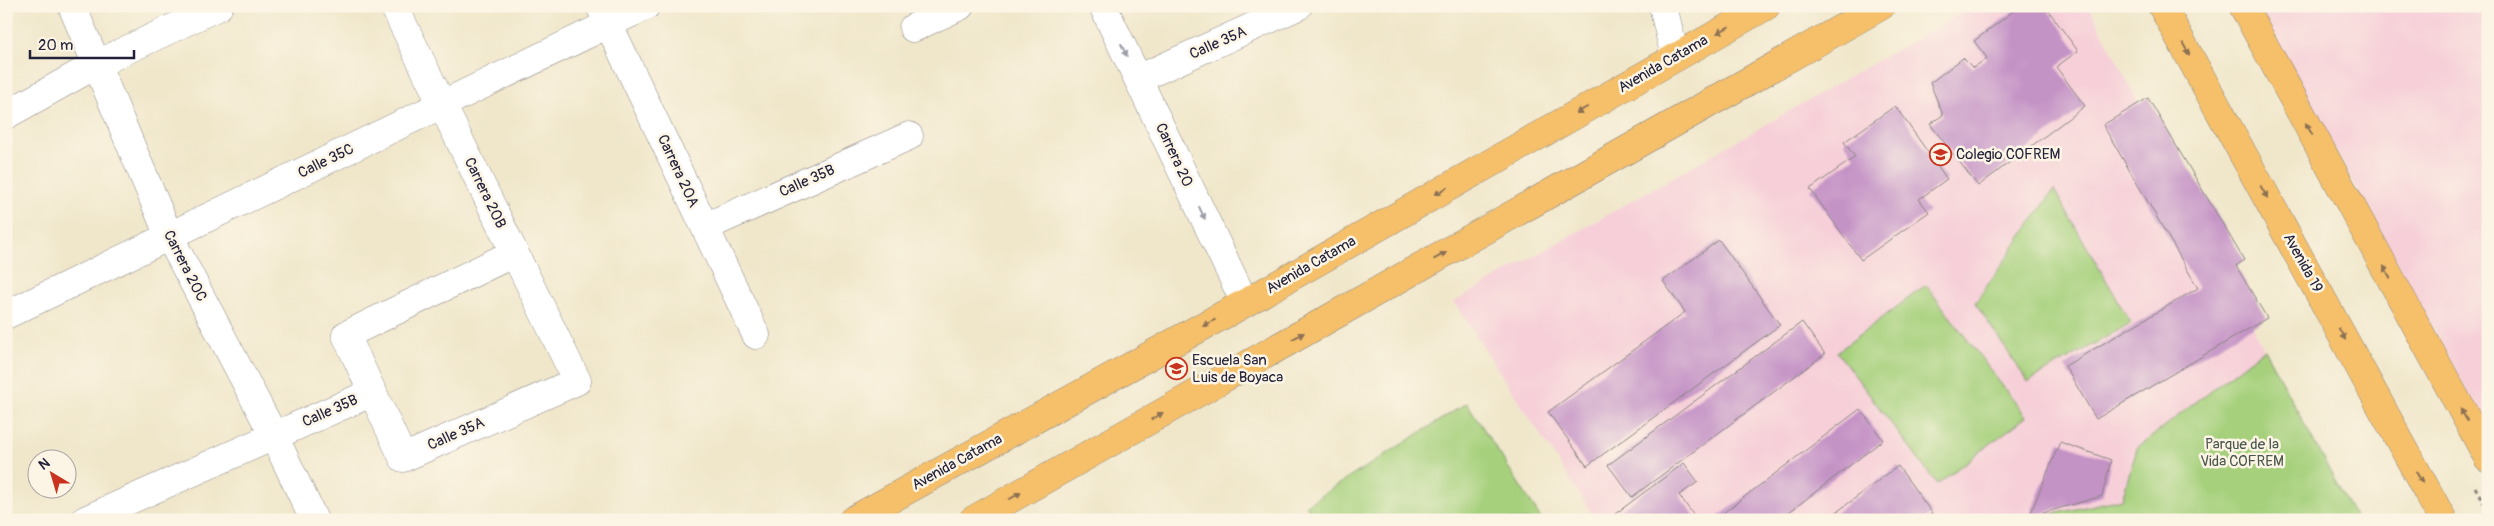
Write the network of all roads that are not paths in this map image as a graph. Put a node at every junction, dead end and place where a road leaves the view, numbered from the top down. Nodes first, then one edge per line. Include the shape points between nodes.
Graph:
1 (72, 6) edge
2 (219, 6) edge
3 (394, 6) edge
4 (646, 6) edge
5 (960, 6) edge
6 (1103, 6) edge
7 (1298, 6) edge
8 (1663, 6) edge
9 (1766, 6) edge
10 (1881, 6) edge
11 (2162, 6) edge
12 (2242, 6) edge
13 (604, 15) edge
14 (913, 28) dead end
15 (1675, 57) junction
16 (96, 64) junction
17 (1138, 79) junction
18 (442, 105) junction
19 (6, 115) edge
20 (909, 136) dead end
21 (705, 227) junction
22 (169, 236) junction
23 (514, 253) junction
24 (1245, 304) junction
25 (6, 315) edge
26 (756, 335) dead end
27 (576, 381) joint
28 (373, 392) junction
29 (274, 436) junction
30 (2488, 458) edge
31 (85, 520) edge
32 (314, 520) edge
33 (853, 520) edge
34 (973, 520) edge
35 (2443, 520) edge

1 - 16 street, Carrera 20C
2 - 16 street
3 - 18 street, Carrera 20B
4 - 13 street, Calle 35C
5 - 14 street
6 -> 17 street, Carrera 20
7 - 17 street, Calle 35A
8 - 15 street
9 -> 15 main road, Avenida Catama
34 -> 10 main road
11 -> 35 main road, Avenida 19
30 -> 12 main road
13 - 18 street, Calle 35C
13 - 21 street, Carrera 20A
15 -> 24 main road, Avenida Catama
16 - 19 street
16 - 22 street, Carrera 20C
17 -> 24 street, Carrera 20
18 - 22 street, Calle 35C
18 - 23 street, Carrera 20B
20 - 21 street, Calle 35B
21 - 26 street, Carrera 20A
22 - 25 street, Calle 35C
22 - 29 street, Carrera 20C
23 - 27 street, Carrera 20B
23 - 28 street, Calle 35B via 346,335
24 -> 33 main road, Avenida Catama
27 - 28 street, Calle 35A via 403,458
28 - 29 street, Calle 35B
29 - 31 street, Calle 35B
29 - 32 street, Carrera 20C

